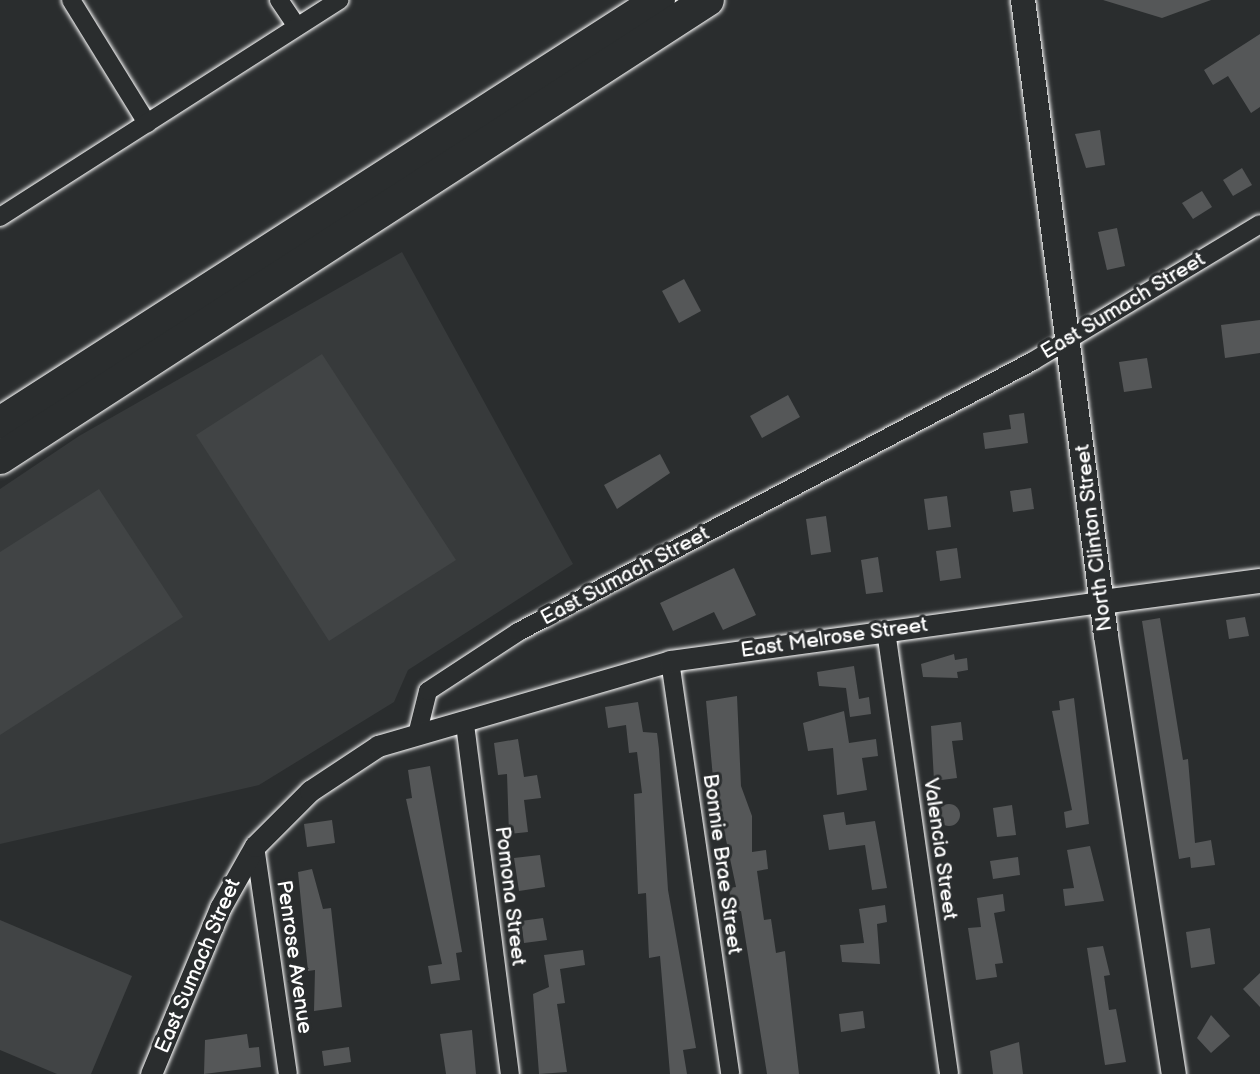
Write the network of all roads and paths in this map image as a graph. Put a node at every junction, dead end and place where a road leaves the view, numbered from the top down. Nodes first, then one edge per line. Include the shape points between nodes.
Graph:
1 (71, 0) edge
2 (279, 0) edge
3 (339, 0) edge
4 (659, 0) edge
5 (1023, 0) edge
6 (702, 4) edge
7 (297, 27) junction
8 (148, 123) junction
9 (0, 217) edge
10 (1260, 225) edge
11 (1069, 338) junction
12 (0, 423) edge
13 (0, 458) edge
14 (1260, 581) edge
15 (1102, 602) junction
16 (886, 631) junction
17 (670, 661) junction
18 (465, 724) junction
19 (417, 735) junction
20 (255, 846) junction
21 (151, 1074) edge
22 (288, 1074) edge
23 (510, 1074) edge
24 (730, 1074) edge
25 (949, 1074) edge
26 (1174, 1074) edge

1 - 8 street
2 - 7 street
3 - 7 street
4 - 12 highway
5 - 11 main road, North Clinton Street
6 - 13 highway
7 - 8 street
8 - 9 street
10 - 11 street, East Sumach Street
11 - 15 main road, North Clinton Street
11 - 19 street, East Sumach Street via 518,632 428,691
14 - 15 main road, East Melrose Street
15 - 16 street, East Melrose Street
15 - 26 main road, North Clinton Street
16 - 17 street, East Melrose Street
16 - 25 street, Valencia Street
17 - 18 street, East Melrose Street
17 - 24 street, Bonnie Brae Street
18 - 19 street, East Melrose Street
18 - 23 street, Pomona Street
19 - 20 street, East Sumach Street via 349,761
20 - 21 street, East Sumach Street via 220,908
20 - 22 street, Penrose Avenue

